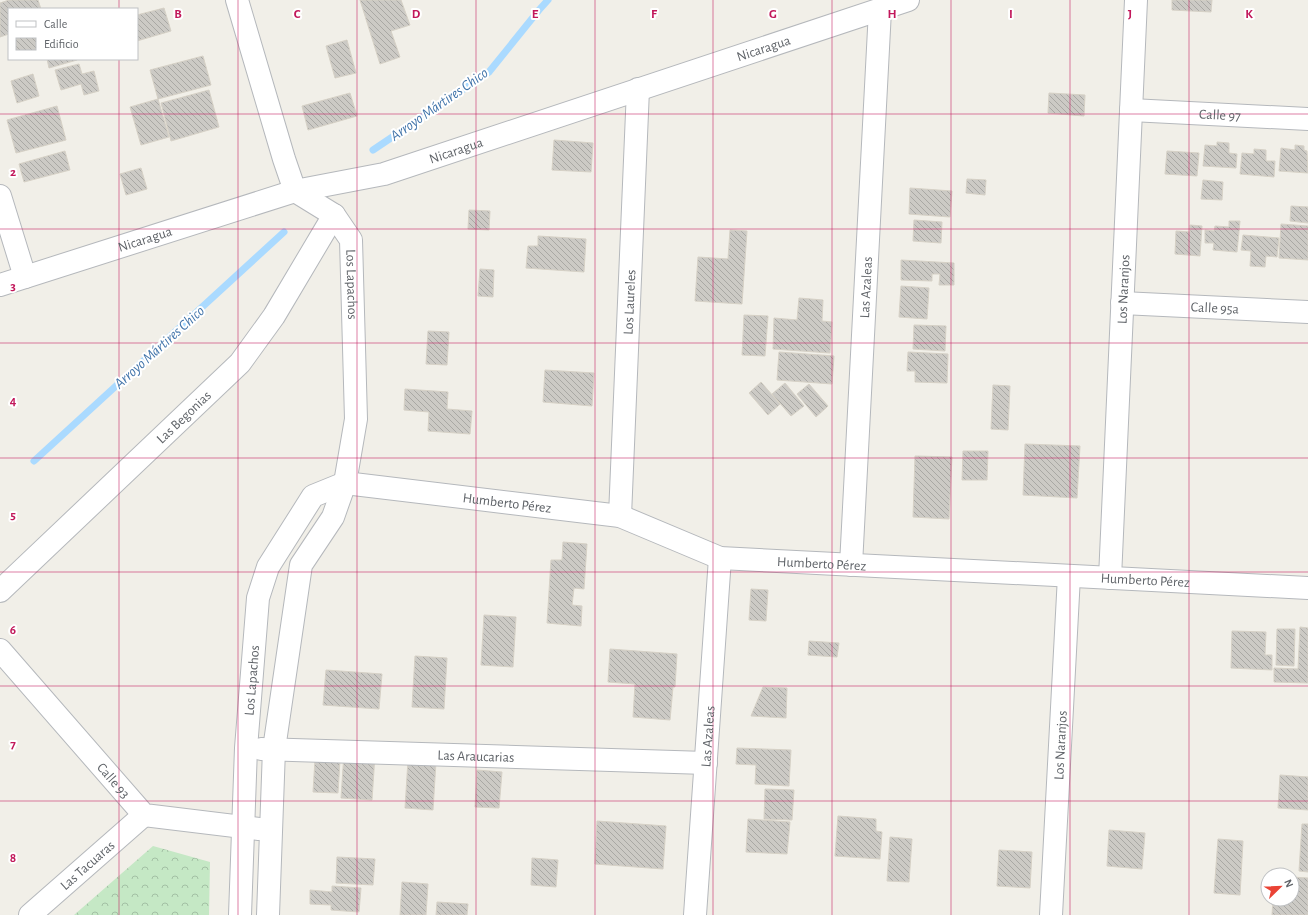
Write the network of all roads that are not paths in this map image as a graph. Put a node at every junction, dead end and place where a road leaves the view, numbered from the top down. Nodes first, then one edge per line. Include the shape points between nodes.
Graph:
1 (237, 0) edge
2 (908, 0) edge
3 (1136, 0) edge
4 (880, 10) junction
5 (638, 89) junction
6 (1131, 110) junction
7 (1308, 118) edge
8 (295, 191) junction
9 (0, 196) edge
10 (334, 215) junction
11 (24, 277) junction
12 (0, 285) edge
13 (1122, 303) junction
14 (1308, 312) edge
15 (345, 482) junction
16 (620, 516) junction
17 (720, 558) junction
18 (851, 564) junction
19 (1069, 576) junction
20 (1110, 578) junction
21 (1308, 588) edge
22 (0, 592) edge
23 (0, 650) edge
24 (246, 748) junction
25 (274, 749) junction
26 (706, 764) junction
27 (144, 815) junction
28 (244, 827) junction
29 (271, 830) junction
30 (30, 915) edge
31 (240, 915) edge
32 (268, 915) edge
33 (695, 915) edge
34 (1051, 915) edge

1 - 8 street
2 - 4 street, Nicaragua
3 - 6 street, Los Naranjos
4 - 5 street, Nicaragua
4 - 18 street, Las Azaleas
5 - 8 street, Nicaragua via 384,174
5 - 16 street, Los Laureles
6 - 7 street, Calle 97
6 - 13 street, Los Naranjos
8 - 10 street, Los Lapachos
8 - 11 street, Nicaragua
9 - 11 street
10 - 15 street, Los Lapachos via 351,240 356,419
10 - 22 street, Las Begonias via 274,316 240,363
11 - 12 street, Nicaragua
13 - 14 street, Calle 95a
13 - 20 street, Los Naranjos
15 - 16 street, Humberto Pérez
15 - 24 street, Los Lapachos via 313,496 268,567 258,598
15 - 25 street, Los Lapachos via 333,516 301,565
16 - 17 street, Humberto Pérez
17 - 18 street, Humberto Pérez
17 - 26 street, Las Azaleas
18 - 19 street, Humberto Pérez
19 - 20 street, Humberto Pérez
19 - 34 street, Los Naranjos
20 - 21 street, Humberto Pérez
23 - 27 street, Calle 93
24 - 25 street, Las Araucarias
24 - 28 street, Los Lapachos
25 - 26 street, Las Araucarias
25 - 29 street, Los Lapachos
26 - 33 street, Las Azaleas
27 - 28 street
27 - 30 street, Las Tacuaras
28 - 29 street
28 - 31 street, Los Lapachos
29 - 32 street, Los Lapachos

